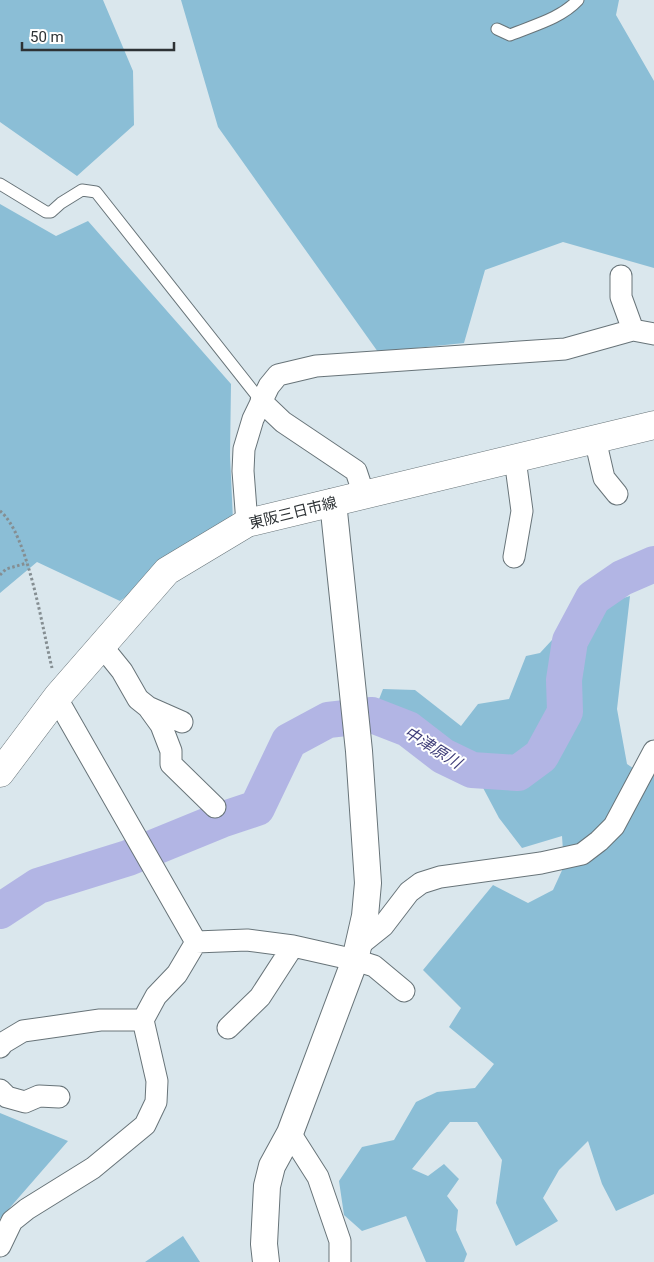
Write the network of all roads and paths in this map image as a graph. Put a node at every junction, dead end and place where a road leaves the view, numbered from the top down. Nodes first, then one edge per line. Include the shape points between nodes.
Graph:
1 (578, 0) edge
2 (497, 29) dead end
3 (0, 184) edge
4 (621, 276) dead end
5 (633, 330) junction
6 (654, 334) edge
7 (262, 401) junction
8 (654, 425) edge
9 (595, 439) junction
10 (515, 459) junction
11 (617, 494) dead end
12 (364, 495) junction
13 (333, 502) junction
14 (0, 511) edge
15 (247, 523) junction
16 (514, 557) dead end
17 (27, 563) junction
18 (0, 575) edge
19 (101, 645) junction
20 (58, 696) junction
21 (148, 707) junction
22 (182, 722) dead end
23 (654, 751) edge
24 (0, 773) edge
25 (215, 807) dead end
26 (196, 942) junction
27 (293, 946) junction
28 (356, 953) junction
29 (404, 991) dead end
30 (143, 1020) junction
31 (228, 1028) dead end
32 (0, 1047) edge
33 (0, 1090) edge
34 (59, 1097) dead end
35 (290, 1133) junction
36 (0, 1246) edge
37 (266, 1262) edge
38 (340, 1262) edge

1 - 2 lane via 568,10 510,34
3 - 7 lane via 46,212 51,212 82,190 96,192
4 - 5 street via 621,297
5 - 6 street
5 - 7 street via 565,349 293,370 278,375
7 - 12 street via 283,422 356,471
7 - 15 street via 244,449
8 - 9 main road, 東阪三日市線
9 - 10 main road, 東阪三日市線
9 - 11 street via 604,478
10 - 12 main road, 東阪三日市線
10 - 16 street via 522,511
12 - 13 main road, 東阪三日市線
13 - 15 main road, 東阪三日市線
13 - 28 street via 368,883 365,916
14 - 17 path via 20,541
15 - 19 main road, 東阪三日市線 via 167,571
17 - 18 path via 6,569
17 - 20 path
19 - 20 main road, 東阪三日市線
19 - 21 street via 122,671 138,699
20 - 24 main road, 東阪三日市線
20 - 26 street
21 - 22 street
21 - 25 street via 167,738 171,764
23 - 28 street via 614,826 582,854 540,864 440,877 421,883 409,892 383,926
26 - 27 street via 247,940
26 - 30 street via 177,974 156,996
27 - 28 street
27 - 31 street via 260,997
28 - 29 street
28 - 35 street
30 - 32 street via 100,1020 23,1031
30 - 36 street via 157,1081 156,1102 145,1125 93,1168 27,1208 12,1221
33 - 34 street via 7,1097 25,1102 39,1096
35 - 37 street via 272,1166 267,1186
35 - 38 street via 318,1178 340,1241

